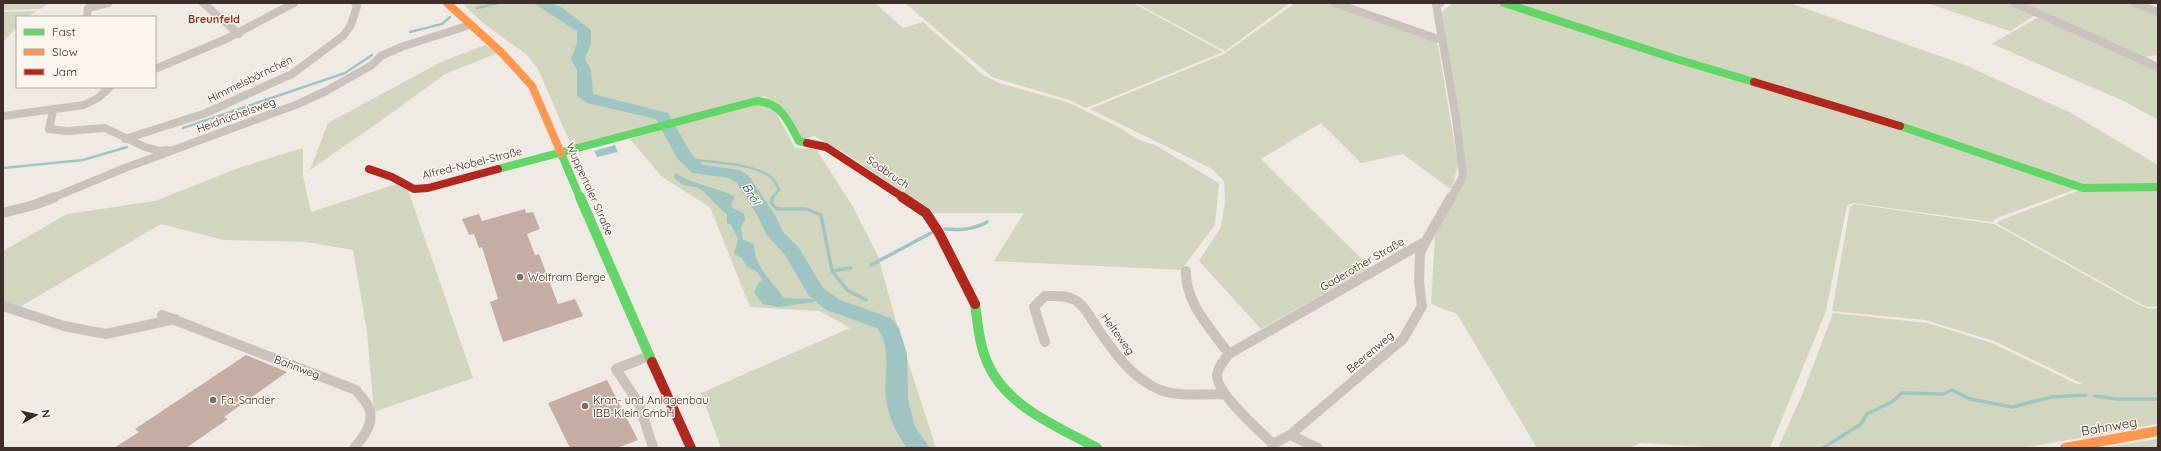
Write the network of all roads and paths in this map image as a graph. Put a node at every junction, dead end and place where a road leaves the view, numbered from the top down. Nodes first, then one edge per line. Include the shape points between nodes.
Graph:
1 (95, 3) edge
2 (108, 3) edge
3 (203, 3) edge
4 (294, 3) edge
5 (355, 3) edge
6 (447, 3) edge
7 (1335, 3) edge
8 (1440, 3) edge
9 (1504, 3) edge
10 (2015, 3) edge
11 (2135, 3) edge
12 (88, 8) junction
13 (2158, 12) edge
14 (87, 16) edge
15 (470, 25) junction
16 (239, 34) junction
17 (1441, 40) junction
18 (2158, 67) edge
19 (156, 70) edge
20 (109, 88) edge
21 (53, 111) junction
22 (3, 116) edge
23 (124, 139) junction
24 (174, 150) junction
25 (560, 153) junction
26 (369, 169) dead end
27 (2158, 187) edge
28 (3, 213) edge
29 (1426, 241) junction
30 (1186, 271) dead end
31 (3, 306) edge
32 (162, 315) dead end
33 (175, 320) junction
34 (1045, 342) dead end
35 (1229, 354) junction
36 (648, 356) junction
37 (1224, 394) junction
38 (2158, 431) edge
39 (1290, 435) junction
40 (1273, 446) edge
41 (652, 447) edge
42 (354, 448) edge
43 (691, 448) edge
44 (1097, 448) edge
45 (1318, 448) edge
46 (2065, 448) edge

1 - 12 street
2 - 12 street
3 - 16 street
4 - 16 street
5 - 23 street, Himmelsbörnchen via 357,6 343,36 292,74 206,112
6 - 15 street, Wuppertaler Straße
7 - 17 street
8 - 17 street via 1436,4
9 - 27 street via 1673,58 1870,116 2083,188
10 - 18 street
11 - 13 street
12 - 14 street
15 - 24 street, Heidnüchelsweg via 401,47 319,94
15 - 25 street, Wuppertaler Straße via 521,71 532,86
16 - 19 street
17 - 29 street via 1456,118 1462,176
20 - 21 street via 98,98 84,105
21 - 22 street
21 - 23 street via 49,129 67,131 105,128
23 - 24 street via 160,151
24 - 28 street, Heidnüchelsweg via 34,205
25 - 26 street, Alfred-Nobel-Straße via 428,188 414,189 392,177
25 - 36 street, Wuppertaler Straße
25 - 44 street, Sodbruch via 752,101 773,101 799,141 826,147 850,160 926,213 940,232 975,300 979,335 995,377 1025,407
29 - 35 street, Gaderother Straße
29 - 39 street, Beerenweg via 1420,253 1419,282 1422,306 1403,339
30 - 35 street via 1184,279 1187,289
31 - 33 street via 64,326 106,334
32 - 33 street, Bahnweg
33 - 42 street, Bahnweg via 356,390 369,409 370,424
34 - 37 street, Helteweg via 1034,307 1045,296 1072,297 1081,304 1127,368 1143,382 1162,390 1192,394
35 - 37 street, Gaderother Straße via 1221,364 1217,376
36 - 41 street via 616,369 639,404
36 - 43 street, Wuppertaler Straße
37 - 40 street, Gaderother Straße
38 - 46 street, Bahnweg
39 - 40 street, Beerenweg
39 - 45 street

